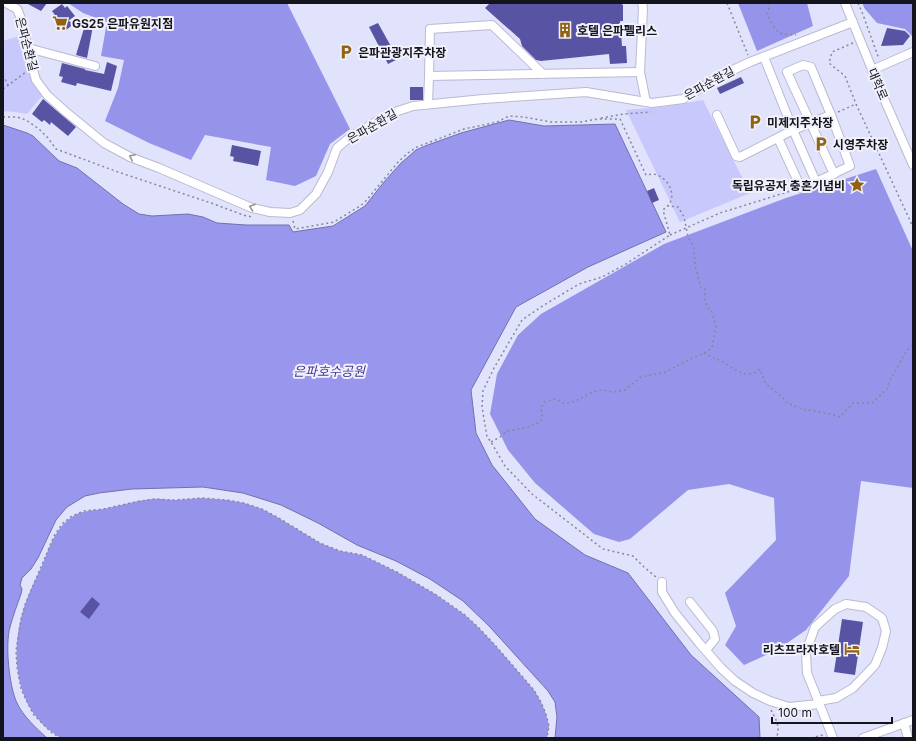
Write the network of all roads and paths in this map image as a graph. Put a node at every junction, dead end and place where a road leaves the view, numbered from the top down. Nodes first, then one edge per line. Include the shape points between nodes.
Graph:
1 (6, 3) edge
2 (642, 3) edge
3 (727, 3) edge
4 (768, 3) edge
5 (845, 3) edge
6 (858, 3) edge
7 (853, 22) junction
8 (870, 35) junction
9 (801, 37) dead end
10 (860, 40) junction
11 (28, 48) junction
12 (913, 52) edge
13 (764, 57) junction
14 (750, 62) junction
15 (882, 65) junction
16 (95, 66) dead end
17 (33, 68) junction
18 (872, 70) junction
19 (640, 72) junction
20 (543, 74) junction
21 (3, 75) edge
22 (429, 76) junction
23 (8, 85) junction
24 (3, 89) edge
25 (646, 102) junction
26 (428, 104) junction
27 (856, 104) junction
28 (653, 112) dead end
29 (717, 115) dead end
30 (830, 115) junction
31 (3, 117) edge
32 (598, 119) junction
33 (810, 123) junction
34 (793, 130) junction
35 (778, 138) junction
36 (911, 153) edge
37 (913, 165) edge
38 (834, 174) junction
39 (801, 188) dead end
40 (783, 195) dead end
41 (668, 206) junction
42 (291, 215) junction
43 (257, 218) dead end
44 (913, 227) edge
45 (686, 228) junction
46 (670, 235) junction
47 (913, 345) edge
48 (704, 353) junction
49 (491, 442) junction
50 (662, 582) joint
51 (690, 602) dead end
52 (706, 650) junction
53 (819, 702) junction
54 (771, 710) dead end
55 (913, 720) edge
56 (904, 723) junction
57 (832, 736) edge
58 (61, 738) edge
59 (547, 738) edge
60 (776, 738) edge
61 (811, 738) edge
62 (863, 738) edge
63 (908, 738) edge

1 - 11 street, 은파순환길 via 17,9
2 - 19 street
3 - 14 path
4 - 9 path via 767,14 777,30 782,34
5 - 7 street, 대학로
6 - 8 path
7 - 10 street, 대학로
7 - 13 street, 은파순환길
8 - 10 path
8 - 15 path
10 - 18 street, 대학로
10 - 27 path via 832,52 828,63 845,76
11 - 16 street
11 - 17 street, 은파순환길
12 - 15 street
13 - 14 street, 은파순환길
13 - 34 street
14 - 25 street, 은파순환길 via 722,75 683,99
15 - 18 street
17 - 23 path
42 -> 17 street, 은파순환길 via 252,208 130,157 104,142 47,95 36,80
18 - 36 street, 대학로
19 - 20 street
19 - 25 street
20 - 22 street
20 - 22 street via 492,25 430,29
21 - 23 path
22 - 26 street
23 - 24 path
25 - 26 street, 은파순환길 via 586,92
26 - 42 street, 은파순환길 via 389,114 349,138 337,148 316,194
27 - 30 path
27 - 44 path
28 - 32 path
29 - 35 street via 736,156 740,157
30 - 33 street
30 - 33 street via 811,67 803,65 788,72
30 - 38 street via 850,166
31 - 43 path via 26,120 39,128 56,149
32 - 41 path via 620,119 646,175 660,177 670,186 672,192
32 - 42 path via 551,122 509,116 497,122 464,129 417,147 399,161 365,202 334,222 295,229
33 - 34 street
33 - 38 street
34 - 35 street
34 - 38 street via 816,182
35 - 39 street
36 - 37 street, 대학로
40 - 45 path via 720,214
41 - 45 path via 678,207 684,217
41 - 46 path via 663,210
45 - 46 path
45 - 48 path via 694,248 701,288 705,289 705,302 712,312 716,326 712,348
46 - 49 path via 626,264 602,277 579,284 522,320 483,391 482,407 487,437
47 - 48 path via 900,362 887,390 872,403 853,403 840,417 801,409 786,403 766,384 760,369 749,374 735,370
48 - 49 path via 666,372 641,377 625,390 593,392 566,404 556,399 544,402 541,408 541,421 507,431
49 - 50 path via 505,466 532,494 603,549 633,556
50 - 52 street via 665,597
51 - 52 street via 713,631 715,639
52 - 53 street via 735,681 753,693 789,707
53 - 53 street via 806,672 806,652 816,627 846,604 866,607 882,618 886,631 875,666 853,688 836,698
53 - 57 street
54 - 60 path via 778,724
55 - 56 street
56 - 62 street
56 - 63 street
57 - 61 path
58 - 59 path via 52,733 33,714 21,689 16,651 25,605 54,536 62,524 84,511 155,499 202,498 244,503 262,509 320,543 340,551 362,555 441,598 479,628 534,690 546,714 549,726

